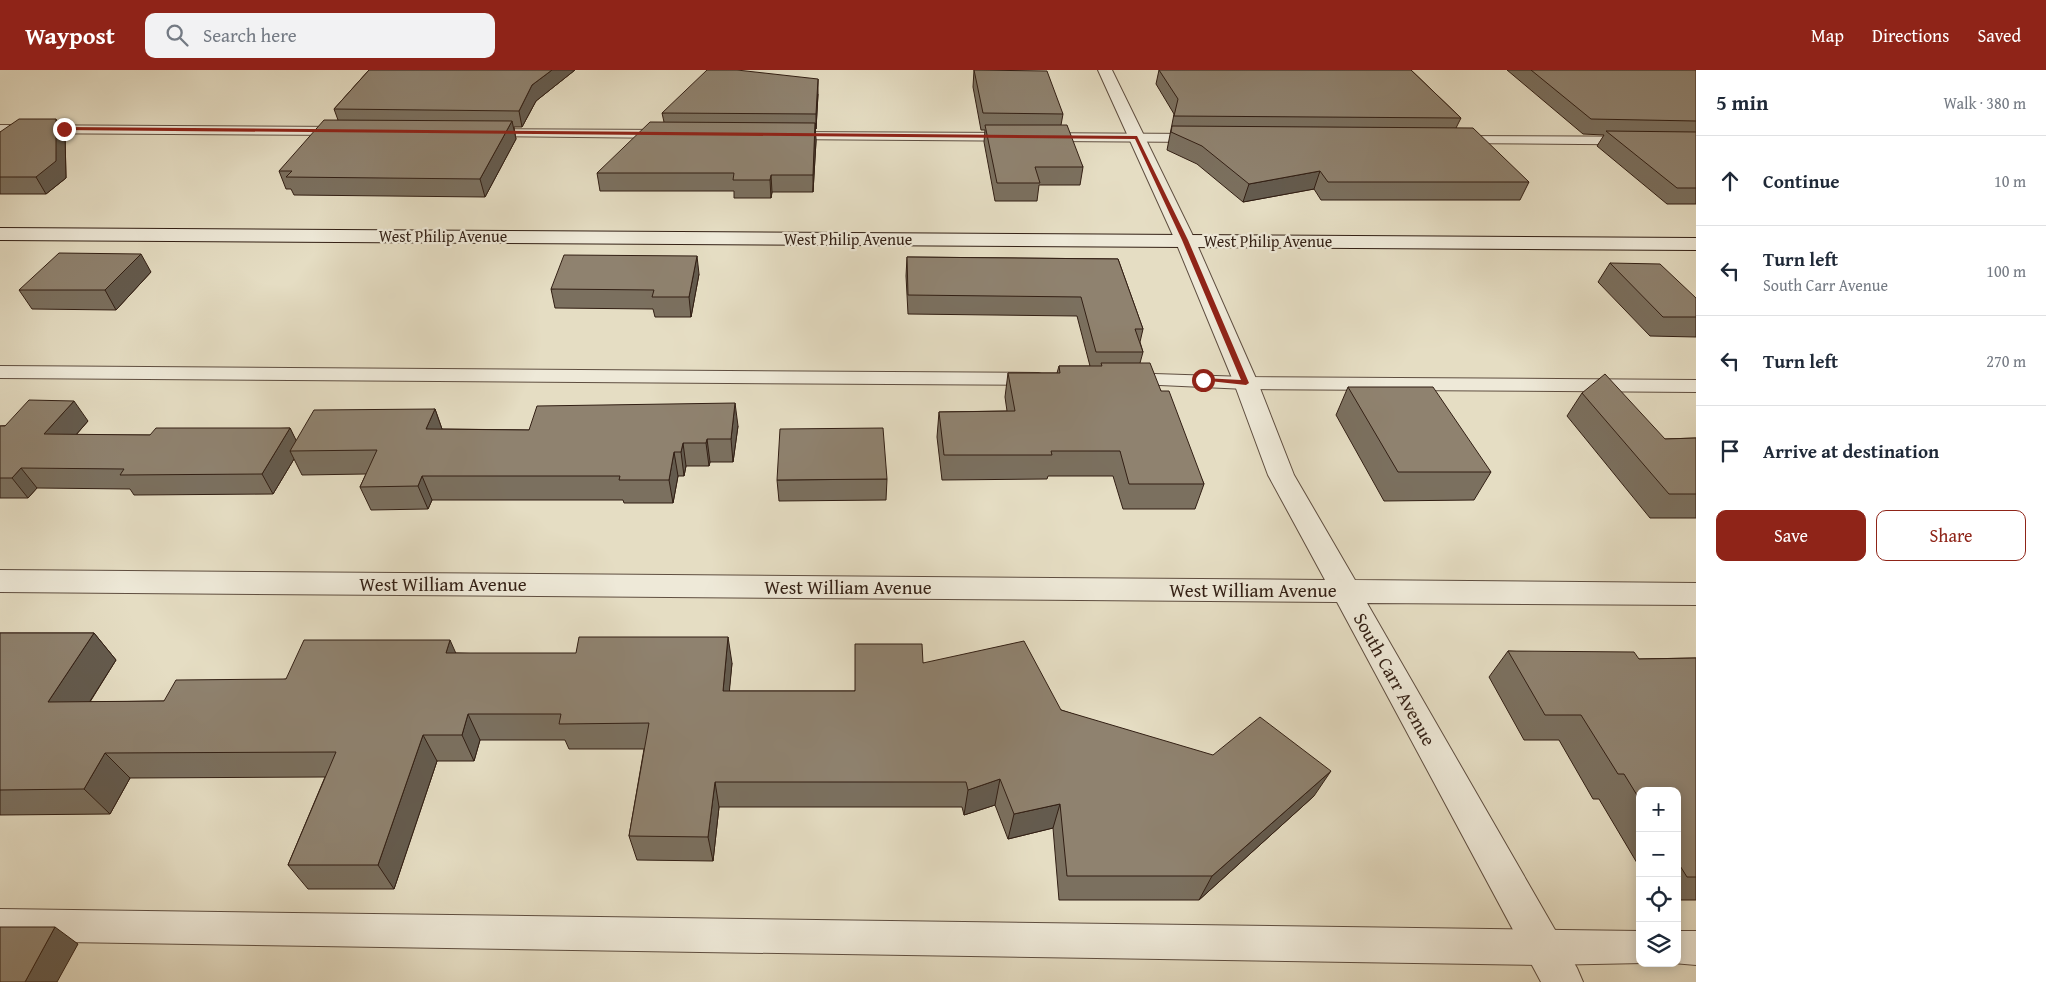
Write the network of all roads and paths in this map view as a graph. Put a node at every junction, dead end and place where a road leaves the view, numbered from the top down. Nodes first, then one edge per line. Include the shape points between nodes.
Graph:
1 (1105, 70) edge
2 (0, 129) edge
3 (363, 132) edge
4 (472, 133) edge
5 (682, 135) edge
6 (771, 135) edge
7 (1137, 138) junction
8 (1217, 138) edge
9 (1436, 140) edge
10 (1696, 141) edge
11 (0, 234) edge
12 (1185, 240) junction
13 (1696, 244) edge
14 (0, 372) edge
15 (1054, 379) edge
16 (1104, 379) edge
17 (1246, 383) junction
18 (1696, 386) edge
19 (0, 581) edge
20 (1346, 591) junction
21 (1696, 594) edge
22 (0, 924) edge
23 (1544, 948) junction
24 (1636, 948) edge
25 (1681, 948) edge
26 (1696, 948) edge
27 (1563, 982) edge

1 - 7 street, South Carr Avenue
2 - 3 lane
4 - 5 lane
6 - 7 lane
7 - 8 lane
7 - 12 street, South Carr Avenue
9 - 10 lane
11 - 12 street, West Philip Avenue
12 - 13 street, West Philip Avenue
12 - 17 street, South Carr Avenue
14 - 15 lane
16 - 17 lane
17 - 18 lane
17 - 20 street, South Carr Avenue via 1281,475
19 - 20 street, West William Avenue
20 - 21 street, West William Avenue
20 - 23 street, South Carr Avenue
22 - 23 lane
23 - 24 lane
23 - 27 street, South Carr Avenue
25 - 26 lane

